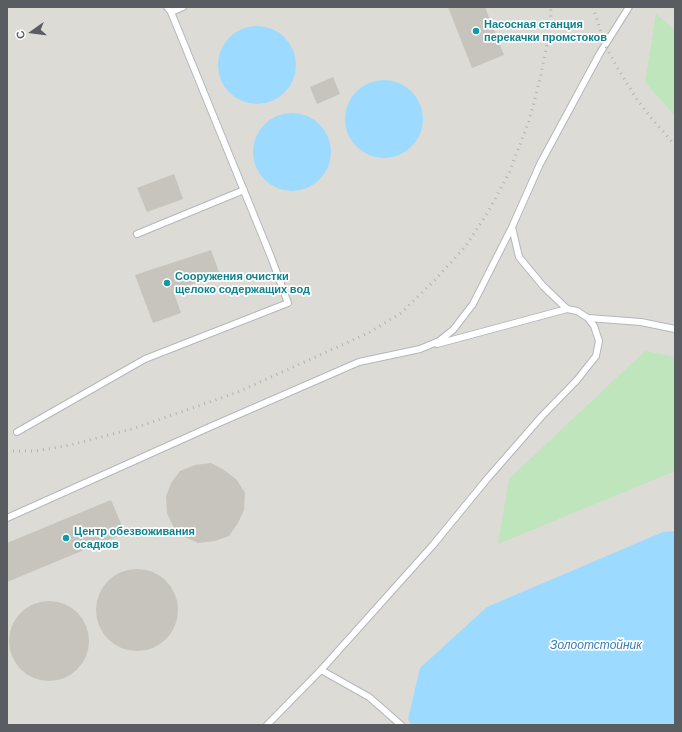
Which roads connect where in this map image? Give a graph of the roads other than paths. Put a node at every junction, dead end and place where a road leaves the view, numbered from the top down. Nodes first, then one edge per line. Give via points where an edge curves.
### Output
1 (183, 7) edge
2 (629, 7) edge
3 (169, 9) edge
4 (244, 190) junction
5 (512, 227) junction
6 (137, 234) dead end
7 (567, 309) junction
8 (588, 318) junction
9 (675, 329) edge
10 (420, 349) junction
11 (17, 432) dead end
12 (7, 518) edge
13 (321, 670) junction
14 (267, 725) edge
15 (401, 725) edge

1 - 3 lane
2 - 5 lane via 540,164
3 - 4 lane
4 - 6 lane
4 - 11 lane via 288,303 145,359
5 - 7 lane via 519,257 543,286
5 - 10 lane via 473,304 453,330 440,341
7 - 8 lane via 577,311
7 - 10 lane
8 - 9 lane via 641,322
8 - 13 lane via 599,341 596,356 586,370 487,479 433,545
10 - 12 lane via 359,362
13 - 14 lane
13 - 15 lane via 369,697

